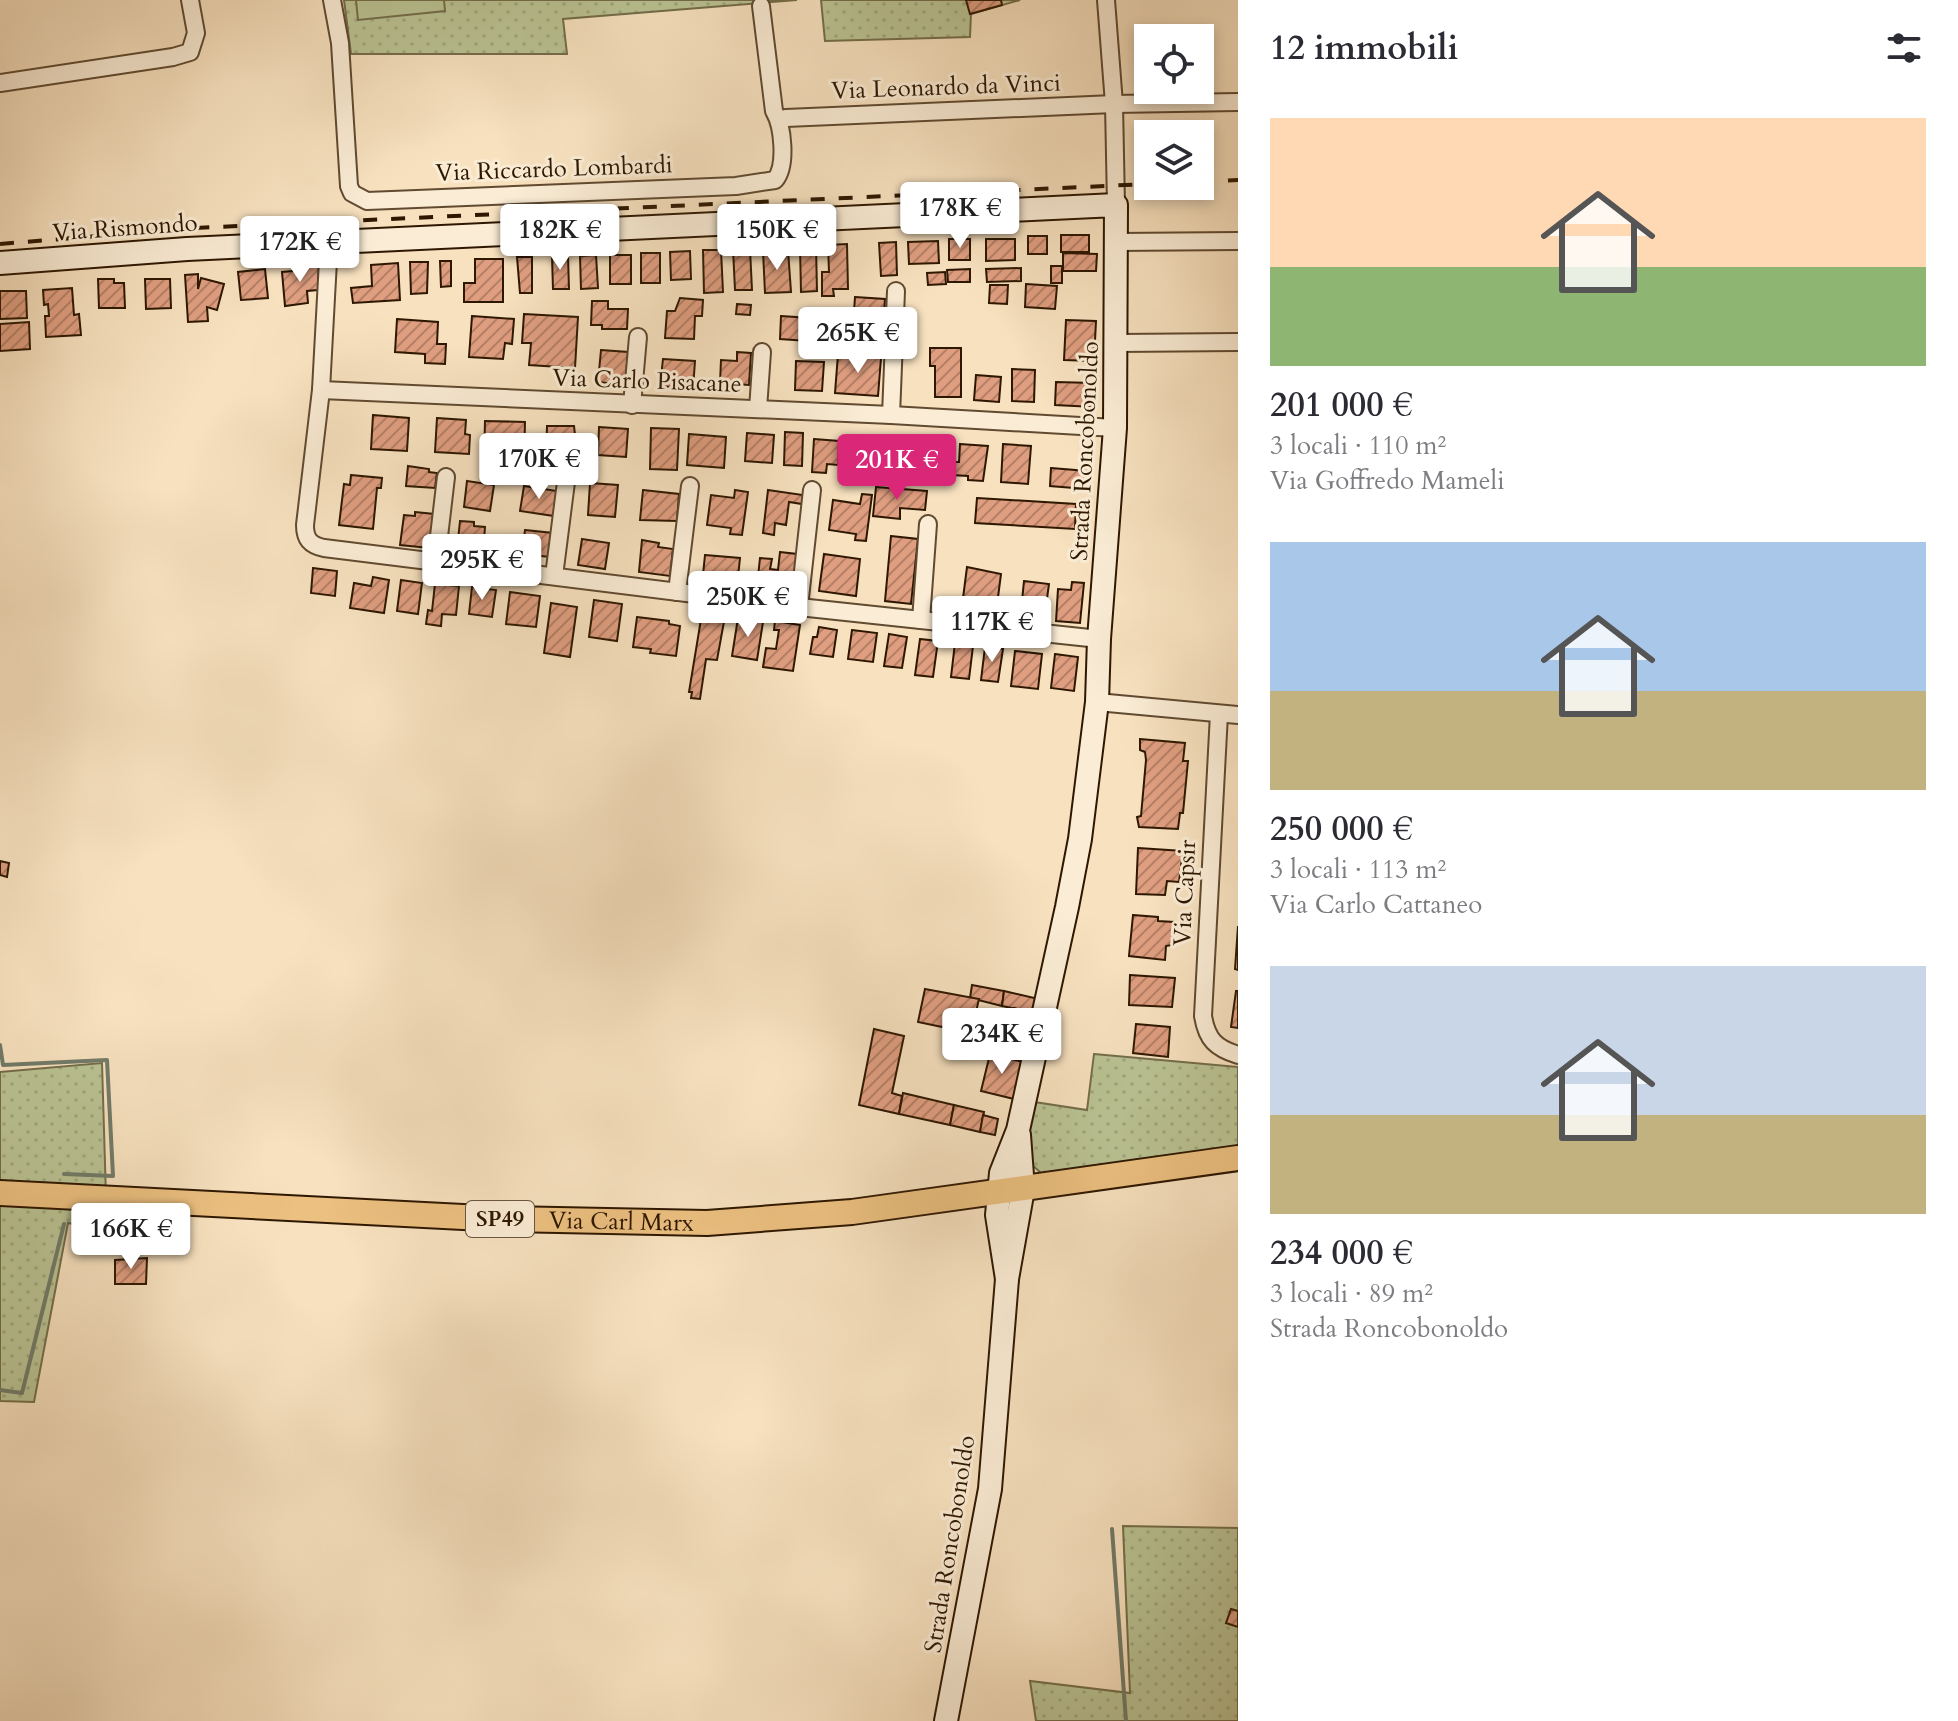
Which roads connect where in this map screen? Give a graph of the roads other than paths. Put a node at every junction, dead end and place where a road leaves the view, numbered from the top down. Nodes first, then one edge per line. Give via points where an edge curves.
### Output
1 (190, 0) edge
2 (332, 0) edge
3 (1106, 0) edge
4 (761, 6) dead end
5 (0, 83) edge
6 (1238, 102) edge
7 (1114, 104) junction
8 (780, 121) junction
9 (1116, 205) junction
10 (1238, 241) edge
11 (329, 242) junction
12 (1116, 242) junction
13 (0, 263) edge
14 (896, 291) dead end
15 (638, 337) dead end
16 (1238, 342) edge
17 (1117, 343) junction
18 (762, 352) dead end
19 (321, 390) junction
20 (632, 405) junction
21 (758, 409) junction
22 (891, 415) junction
23 (1115, 428) junction
24 (446, 477) dead end
25 (566, 482) dead end
26 (690, 486) dead end
27 (812, 490) dead end
28 (928, 524) dead end
29 (436, 562) junction
30 (554, 576) junction
31 (677, 592) junction
32 (799, 607) junction
33 (921, 620) junction
34 (1099, 639) junction
35 (1097, 702) junction
36 (1219, 714) junction
37 (1238, 715) edge
38 (1238, 1055) edge
39 (1238, 1158) edge
40 (1011, 1191) junction
41 (0, 1193) edge
42 (946, 1721) edge

1 - 5 street via 196,33 190,52
2 - 8 street, Via Riccardo Lombardi via 340,43 349,186 359,199 763,183 775,180 783,166
3 - 7 street, Strada Roncobonoldo
4 - 8 street, Via Riccardo Lombardi via 774,111
6 - 7 street, Via Leonardo da Vinci
7 - 8 street, Via Leonardo da Vinci
7 - 9 street, Strada Roncobonoldo
9 - 11 street, Via Rismondo
9 - 12 street, Strada Roncobonoldo
10 - 12 street
11 - 13 street, Via Rismondo
11 - 19 street
12 - 17 street, Strada Roncobonoldo
14 - 22 street
15 - 20 street
16 - 17 street
17 - 23 street, Strada Roncobonoldo
18 - 21 street
19 - 20 street, Via Carlo Pisacane
19 - 29 street via 305,525 309,541 324,548
20 - 21 street, Via Carlo Pisacane
21 - 22 street, Via Carlo Pisacane
22 - 23 street, Via Carlo Pisacane
23 - 34 street, Strada Roncobonoldo
24 - 29 street
25 - 30 street
26 - 31 street
27 - 32 street
28 - 33 street
29 - 30 street
30 - 31 street
31 - 32 street
32 - 33 street
33 - 34 street
34 - 35 street, Strada Roncobonoldo
35 - 36 street
35 - 40 street, Strada Roncobonoldo via 1080,839 1018,1130 1001,1173
36 - 37 street
36 - 38 street, Via Capsir via 1203,1016 1209,1040
39 - 40 main road, Via Carl Marx / SP49
40 - 41 main road, Via Carl Marx / SP49 via 852,1212 707,1223 502,1219
40 - 42 street, Strada Roncobonoldo via 997,1215 1007,1279 990,1489

